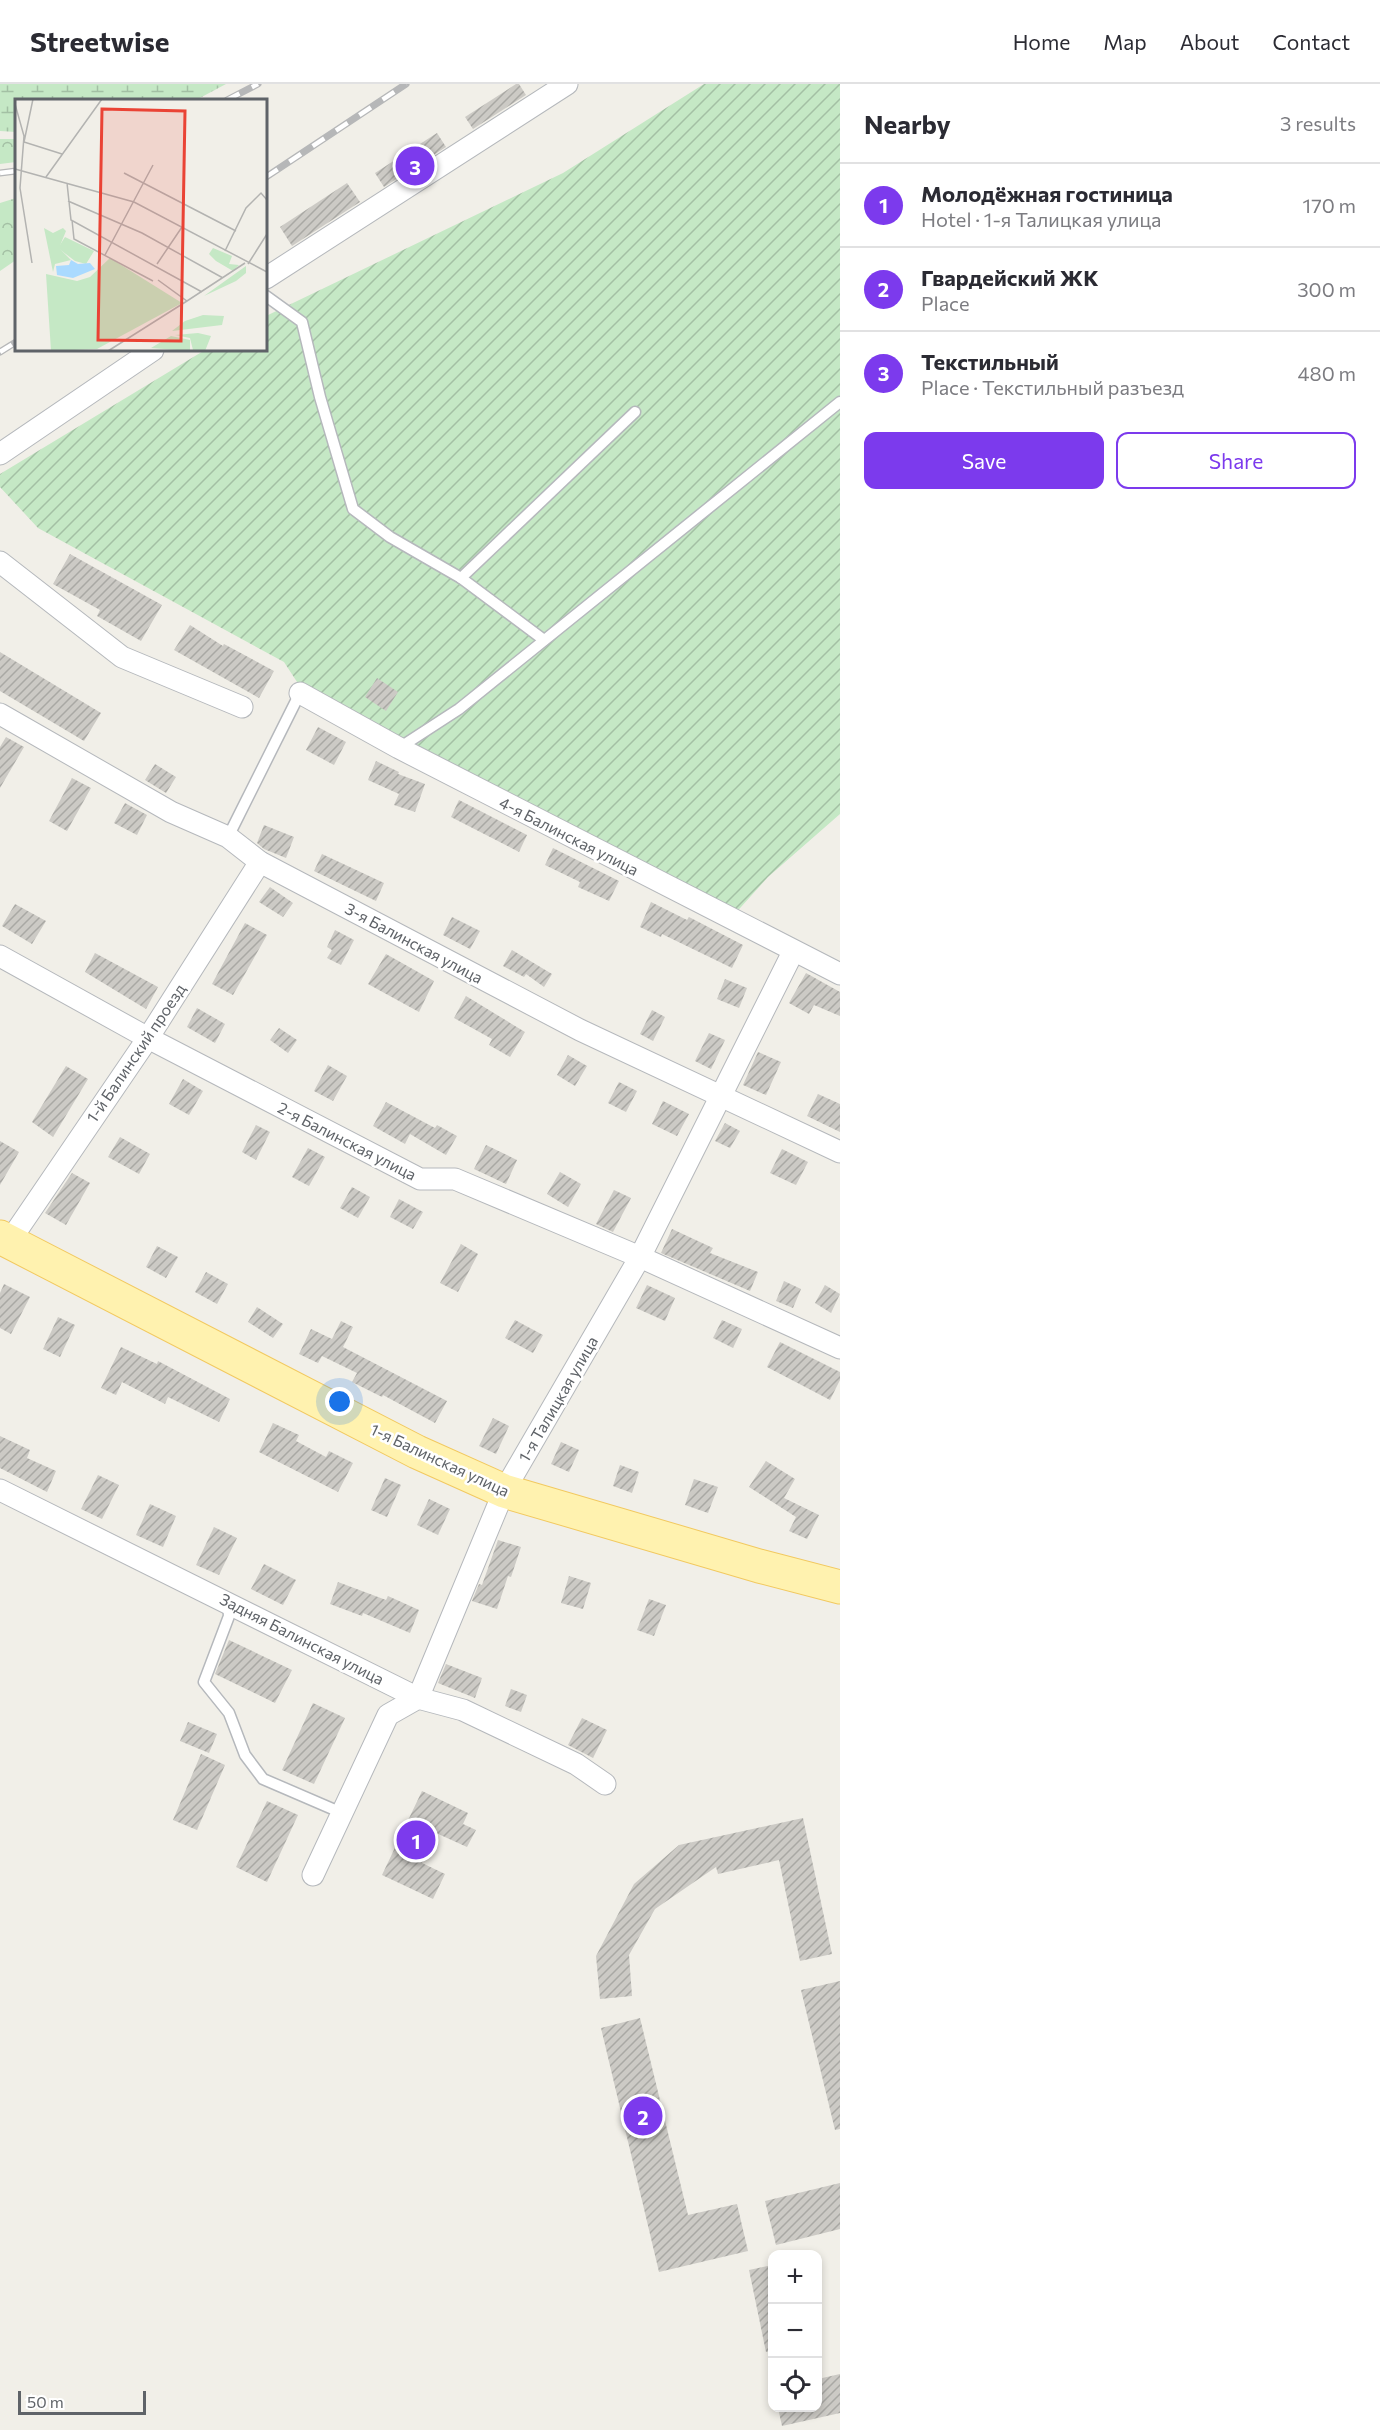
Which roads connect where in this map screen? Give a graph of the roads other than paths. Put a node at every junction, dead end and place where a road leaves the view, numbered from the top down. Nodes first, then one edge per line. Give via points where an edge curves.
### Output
1 (567, 84) edge
2 (267, 277) edge
3 (267, 297) edge
4 (152, 351) edge
5 (840, 402) edge
6 (635, 412) dead end
7 (0, 454) edge
8 (0, 562) edge
9 (461, 578) junction
10 (544, 640) junction
11 (300, 693) joint
12 (242, 707) dead end
13 (0, 714) edge
14 (399, 748) junction
15 (228, 837) junction
16 (260, 862) junction
17 (793, 952) junction
18 (0, 956) edge
19 (840, 974) edge
20 (148, 1038) junction
21 (720, 1096) junction
22 (840, 1152) edge
23 (4, 1240) edge
24 (640, 1257) junction
25 (840, 1348) edge
26 (0, 1490) edge
27 (504, 1491) junction
28 (840, 1587) edge
29 (228, 1602) junction
30 (418, 1698) junction
31 (605, 1784) dead end
32 (342, 1813) junction
33 (313, 1875) dead end

1 - 2 street
3 - 9 lane via 302,322 353,509 390,537
4 - 7 street
5 - 10 lane
6 - 9 lane
8 - 12 street via 122,657
9 - 10 lane
10 - 14 lane via 459,709
11 - 14 street, 4-я Балинская улица
11 - 15 lane
13 - 15 street, 3-я Балинская улица via 171,812
14 - 17 street, 4-я Балинская улица
15 - 16 street, 3-я Балинская улица
16 - 20 street, 1-й Балинский проезд
16 - 21 street, 3-я Балинская улица via 580,1030
17 - 19 street, 4-я Балинская улица
17 - 21 street, 1-я Талицкая улица
18 - 20 street, 2-я Балинская улица
20 - 23 street, 1-й Балинский проезд
20 - 24 street, 2-я Балинская улица via 420,1179 455,1179
21 - 22 street, 3-я Балинская улица
21 - 24 street, 1-я Талицкая улица
23 - 27 main road, 1-я Балинская улица via 417,1452
24 - 25 street, 2-я Балинская улица
24 - 27 street, 1-я Талицкая улица
26 - 29 street, Задняя Балинская улица
27 - 28 main road, 1-я Балинская улица
27 - 30 street, 1-я Талицкая улица
29 - 30 street, Задняя Балинская улица
29 - 32 lane via 229,1616 204,1682 229,1713 245,1755 263,1779
30 - 31 street, Задняя Балинская улица via 463,1710 576,1764
30 - 32 street via 388,1715
32 - 33 street

